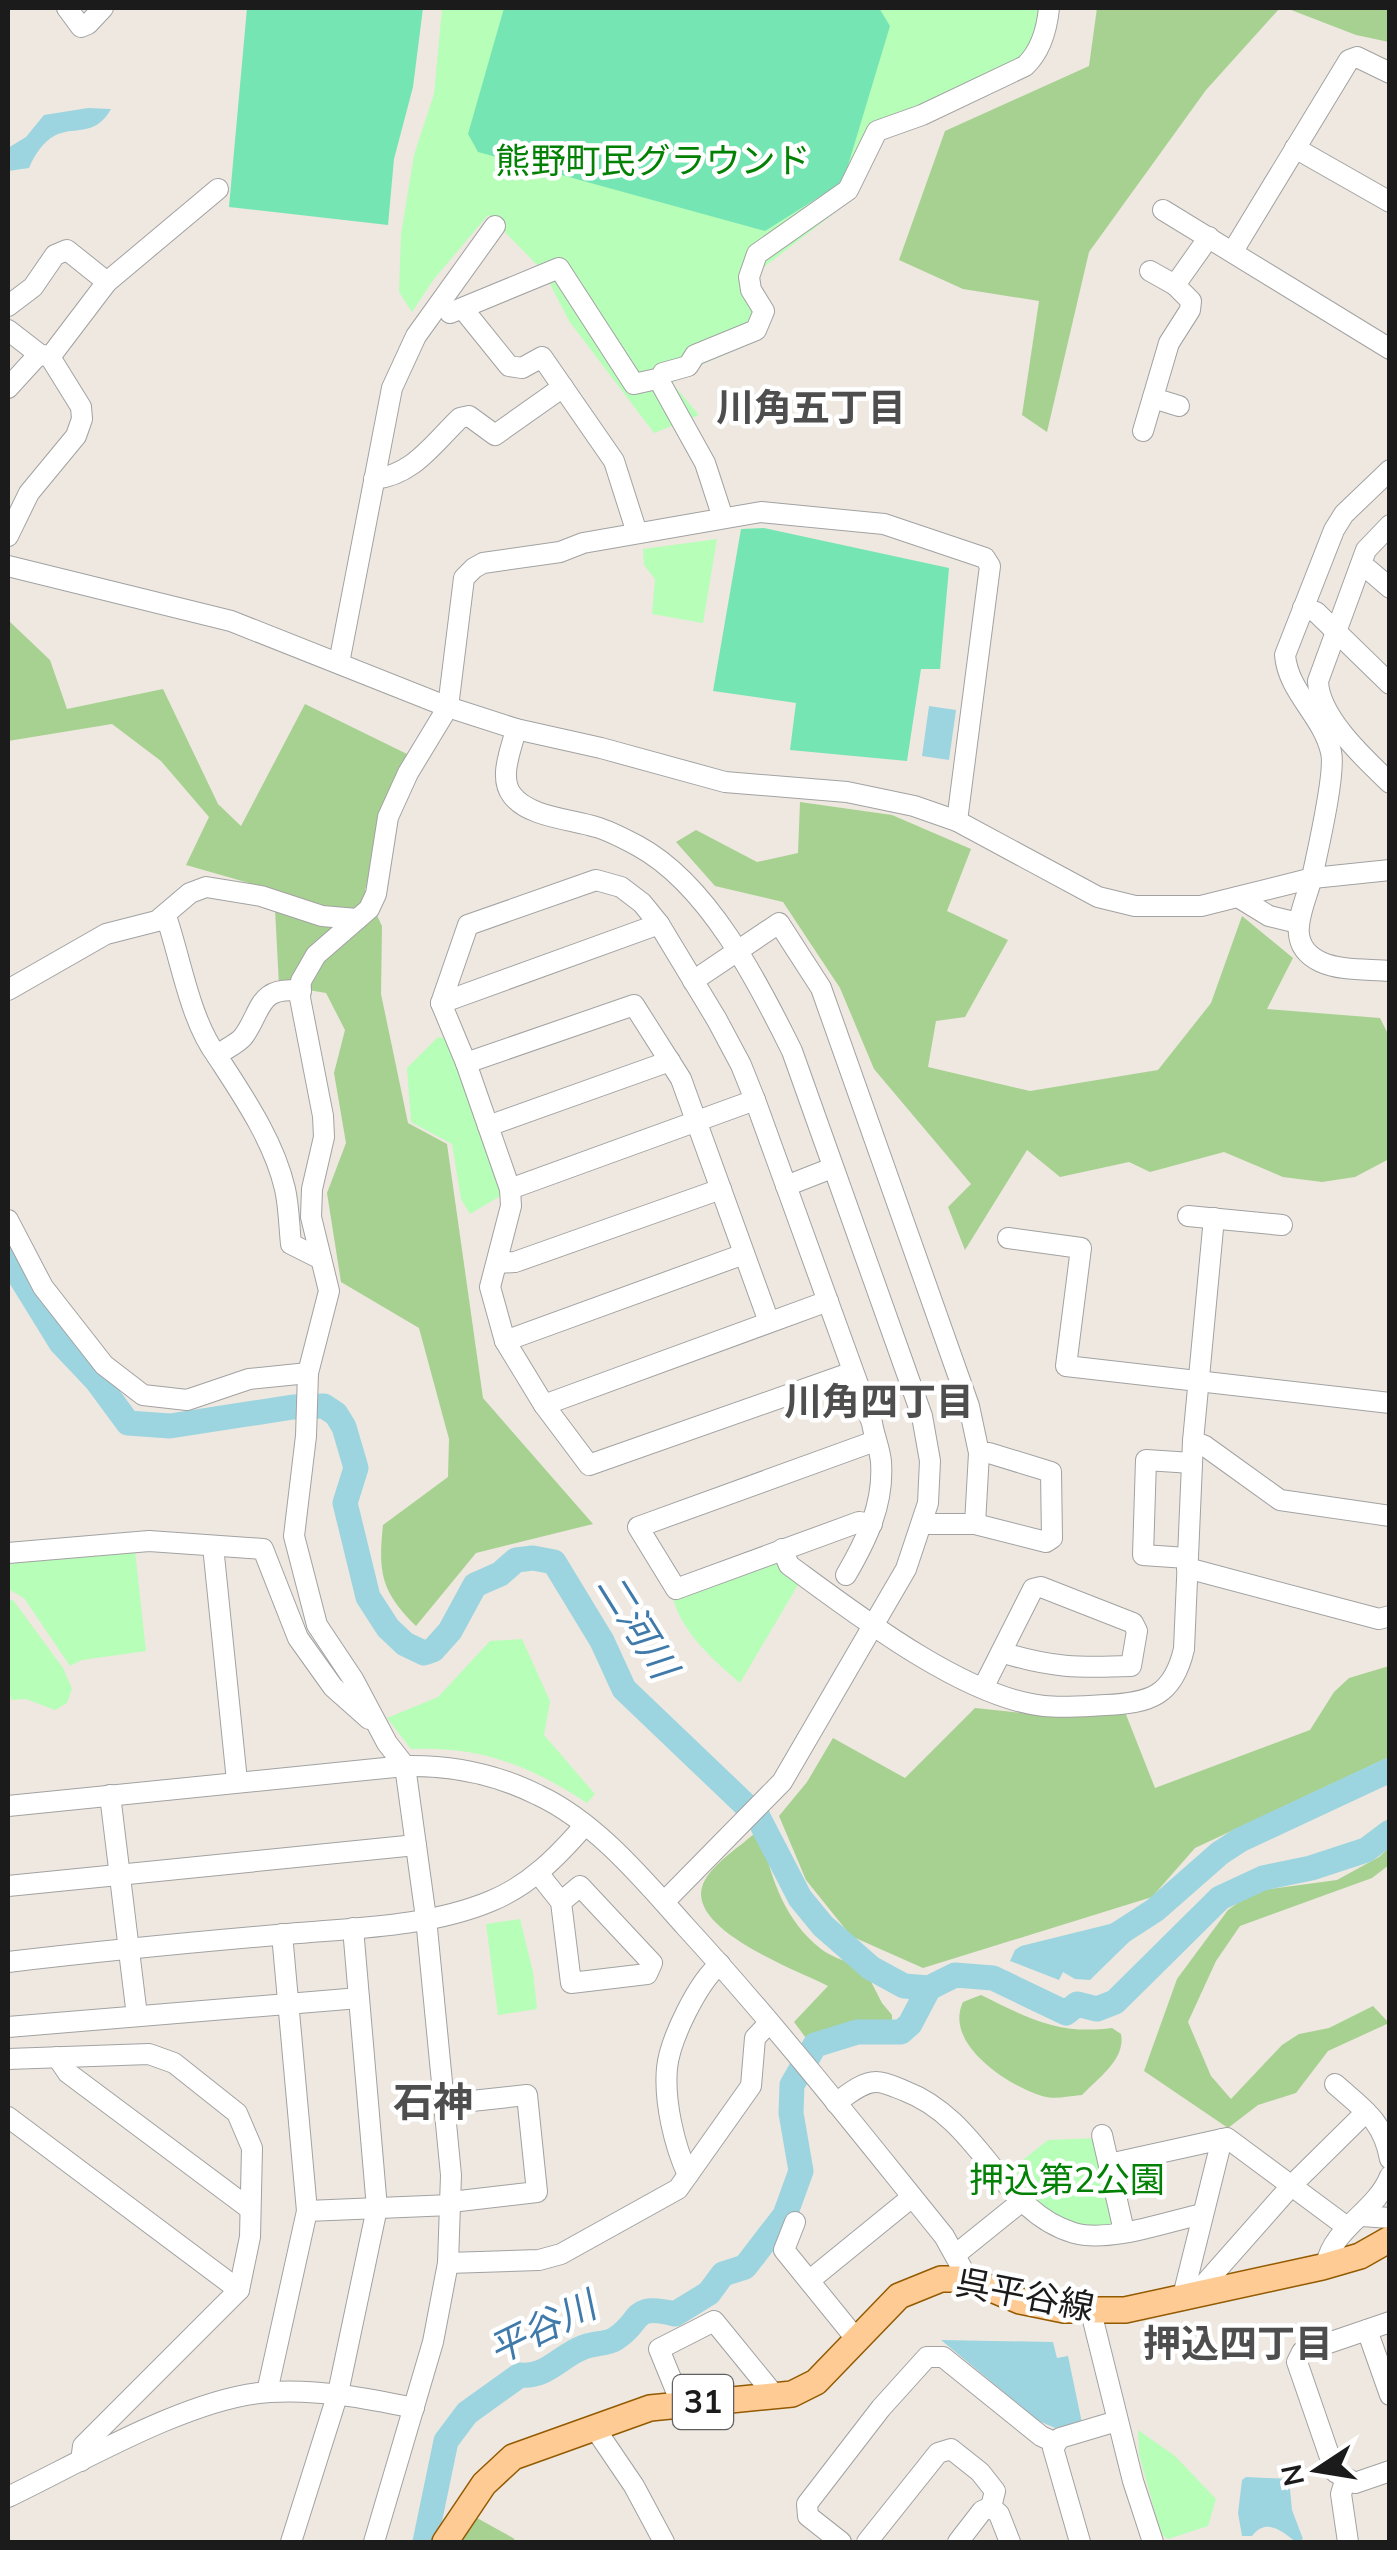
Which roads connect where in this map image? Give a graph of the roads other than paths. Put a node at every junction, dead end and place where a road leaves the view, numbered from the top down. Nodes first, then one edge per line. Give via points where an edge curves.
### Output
1 (67, 8) edge
2 (104, 8) edge
3 (1049, 8) edge
4 (1390, 73) edge
5 (1295, 148) junction
6 (218, 190) dead end
7 (1390, 202) edge
8 (1164, 210) dead end
9 (495, 226) dead end
10 (1209, 237) junction
11 (1233, 252) junction
12 (1150, 272) dead end
13 (107, 282) junction
14 (1175, 285) junction
15 (8, 306) edge
16 (436, 308) junction
17 (463, 309) junction
18 (8, 330) edge
19 (1390, 349) edge
20 (45, 356) junction
21 (661, 378) junction
22 (563, 387) junction
23 (8, 388) edge
24 (1153, 398) junction
25 (1179, 406) dead end
26 (1143, 432) dead end
27 (1390, 470) edge
28 (374, 479) junction
29 (723, 518) junction
30 (1390, 525) edge
31 (637, 533) junction
32 (8, 536) edge
33 (8, 566) edge
34 (1360, 568) junction
35 (1390, 588) edge
36 (1303, 608) junction
37 (1336, 632) junction
38 (339, 662) junction
39 (1390, 684) edge
40 (448, 708) junction
41 (516, 728) junction
42 (1390, 782) edge
43 (957, 821) junction
44 (1390, 870) edge
45 (1312, 878) junction
46 (1238, 898) junction
47 (166, 916) junction
48 (357, 919) junction
49 (1298, 923) junction
50 (659, 924) junction
51 (736, 952) junction
52 (1390, 970) edge
53 (693, 981) junction
54 (8, 990) edge
55 (301, 990) junction
56 (441, 1003) junction
57 (216, 1056) junction
58 (670, 1061) junction
59 (466, 1063) junction
60 (755, 1100) junction
61 (697, 1122) junction
62 (488, 1126) junction
63 (832, 1168) junction
64 (786, 1186) junction
65 (510, 1188) junction
66 (721, 1189) junction
67 (1188, 1216) dead end
68 (1214, 1218) junction
69 (8, 1220) edge
70 (1282, 1225) dead end
71 (1008, 1238) dead end
72 (744, 1254) junction
73 (321, 1259) junction
74 (497, 1263) junction
75 (828, 1300) junction
76 (768, 1322) junction
77 (505, 1341) junction
78 (853, 1372) junction
79 (1198, 1380) junction
80 (308, 1381) junction
81 (1390, 1404) edge
82 (544, 1405) junction
83 (875, 1441) junction
84 (1192, 1441) junction
85 (978, 1453) junction
86 (1192, 1463) junction
87 (1390, 1516) edge
88 (872, 1524) junction
89 (922, 1524) junction
90 (975, 1524) junction
91 (213, 1546) junction
92 (782, 1549) junction
93 (8, 1553) edge
94 (1187, 1563) junction
95 (846, 1575) dead end
96 (1390, 1616) edge
97 (872, 1627) junction
98 (1001, 1652) junction
99 (983, 1688) junction
100 (378, 1727) junction
101 (405, 1766) junction
102 (237, 1782) junction
103 (110, 1795) junction
104 (8, 1806) edge
105 (585, 1825) junction
106 (416, 1845) junction
107 (538, 1873) junction
108 (120, 1875) junction
109 (8, 1886) edge
110 (561, 1902) junction
111 (664, 1902) junction
112 (426, 1918) junction
113 (353, 1928) junction
114 (282, 1934) junction
115 (129, 1947) junction
116 (8, 1962) edge
117 (720, 1964) junction
118 (359, 1998) junction
119 (288, 2003) junction
120 (137, 2016) junction
121 (770, 2023) junction
122 (8, 2027) edge
123 (58, 2057) junction
124 (8, 2059) edge
125 (1335, 2084) dead end
126 (836, 2103) junction
127 (444, 2104) junction
128 (1366, 2112) junction
129 (8, 2117) edge
130 (1102, 2136) dead end
131 (1222, 2139) junction
132 (1390, 2159) edge
133 (1109, 2164) junction
134 (688, 2175) junction
135 (1390, 2176) edge
136 (1292, 2185) junction
137 (912, 2197) junction
138 (1022, 2201) junction
139 (451, 2204) junction
140 (377, 2208) junction
141 (250, 2209) junction
142 (307, 2211) junction
143 (1202, 2214) junction
144 (1390, 2218) edge
145 (1354, 2221) junction
146 (795, 2222) dead end
147 (1124, 2231) junction
148 (1390, 2239) edge
149 (955, 2256) junction
150 (448, 2264) junction
151 (1326, 2266) junction
152 (968, 2278) junction
153 (810, 2280) junction
154 (239, 2290) junction
155 (1187, 2298) junction
156 (1091, 2312) junction
157 (1390, 2322) edge
158 (1367, 2330) junction
159 (858, 2340) junction
160 (267, 2392) junction
161 (338, 2393) junction
162 (1390, 2396) edge
163 (776, 2397) junction
164 (681, 2403) junction
165 (414, 2408) junction
166 (1117, 2421) junction
167 (594, 2427) junction
168 (1056, 2442) junction
169 (81, 2462) junction
170 (1390, 2470) edge
171 (1345, 2481) junction
172 (9, 2492) edge
173 (991, 2508) junction
174 (292, 2542) edge
175 (374, 2542) edge
176 (445, 2542) edge
177 (664, 2542) edge
178 (841, 2542) edge
179 (867, 2542) edge
180 (958, 2542) edge
181 (1010, 2542) edge
182 (1080, 2542) edge
183 (1153, 2542) edge
184 (1348, 2542) edge

1 - 2 street via 80,27
3 - 21 street via 1047,27 1025,66 877,131 848,190 757,254 749,277 764,312 756,330 695,355 688,366
4 - 5 street via 1357,57 1348,60
5 - 7 street
5 - 11 street
6 - 13 street
8 - 10 street
9 - 16 street
10 - 11 street
10 - 14 street
11 - 19 street
12 - 14 street
13 - 15 street via 67,250
13 - 20 street
14 - 24 street via 1191,301 1190,310 1169,343
16 - 17 street via 446,315
16 - 28 street via 392,388
17 - 21 street via 559,268 634,384
17 - 22 street via 509,366 522,368 542,357
18 - 20 street
20 - 23 street
20 - 32 street via 81,407 82,419
21 - 29 street
22 - 28 street via 496,435 469,416 460,418 407,470
22 - 31 street via 614,461
24 - 25 street
24 - 26 street
27 - 36 street via 1344,514
28 - 38 street
29 - 31 street
29 - 43 street via 760,512 884,524 985,558 990,566
30 - 34 street via 1366,550
31 - 40 street via 474,568 464,578
33 - 38 street via 231,621
34 - 35 street
34 - 37 street
36 - 37 street
36 - 45 street via 1285,656 1286,672 1332,753
37 - 39 street
37 - 42 street via 1318,696 1354,748
38 - 40 street
40 - 41 street
40 - 48 street via 388,817 376,894
41 - 43 street via 725,782 847,792
41 - 51 street via 506,782 511,794 525,807 600,828 657,857 701,900
43 - 46 street via 1098,897 1163,908
44 - 45 street
45 - 46 street
45 - 49 street
46 - 49 street
47 - 48 street via 206,887
47 - 54 street via 106,934
47 - 57 street via 199,1030
48 - 55 street via 316,954
49 - 52 street via 1298,938 1320,962
50 - 53 street
50 - 56 street
50 - 56 street via 621,887 596,880 468,925
51 - 53 street
51 - 63 street via 792,1052
51 - 85 street via 779,923 821,988 968,1406
53 - 60 street
55 - 57 street via 283,988 266,999 243,1036
55 - 73 street via 323,1116 310,1217
56 - 59 street
57 - 73 street via 248,1100 278,1166 292,1244
58 - 59 street via 634,1004
58 - 61 street
58 - 62 street
59 - 62 street
60 - 61 street
60 - 64 street
61 - 65 street
61 - 66 street
62 - 65 street
63 - 64 street
63 - 89 street via 922,1416 930,1461
64 - 75 street
65 - 74 street
66 - 72 street
66 - 74 street
67 - 68 street
68 - 70 street
68 - 79 street
69 - 80 street via 43,1286 104,1365 143,1396 187,1400 248,1379
71 - 79 street via 1081,1248 1066,1366
72 - 76 street
72 - 77 street
73 - 80 street via 329,1291
74 - 77 street via 490,1287
75 - 76 street
75 - 78 street
76 - 82 street
77 - 82 street
78 - 82 street via 589,1465
78 - 83 street
79 - 81 street
79 - 84 street
80 - 100 street via 294,1536 318,1625
83 - 88 street via 880,1494
83 - 92 street via 638,1527 676,1589
84 - 86 street
84 - 87 street via 1280,1500
85 - 90 street
85 - 90 street via 1050,1472 1052,1538 1046,1542
86 - 94 street
86 - 94 street via 1146,1460 1144,1554
88 - 92 street via 859,1522
88 - 95 street
89 - 90 street
89 - 97 street via 906,1569
91 - 93 street via 149,1540
91 - 100 street via 263,1549 298,1638 332,1687
91 - 102 street
92 - 97 street via 789,1565
94 - 96 street via 1379,1619
94 - 99 street via 1179,1669 1151,1699 1043,1706
97 - 99 street
97 - 111 street via 769,1797
98 - 98 street via 1041,1587 1138,1631 1131,1666 1070,1669
98 - 99 street
100 - 101 street
101 - 102 street
101 - 105 street via 484,1774 540,1795
101 - 106 street
102 - 103 street
103 - 104 street
103 - 108 street
105 - 107 street
105 - 111 street
106 - 108 street
106 - 112 street
107 - 110 street
107 - 112 street via 494,1900
108 - 109 street
108 - 115 street
110 - 110 street via 580,1886 652,1963 647,1974 571,1983
111 - 117 street
112 - 113 street
112 - 127 street
113 - 114 street
113 - 118 street
114 - 115 street
114 - 119 street
115 - 116 street
115 - 120 street
117 - 121 street
117 - 134 street via 706,1976 667,2068 670,2110
118 - 119 street
118 - 140 street
119 - 120 street
119 - 142 street
120 - 122 street
121 - 126 street
121 - 134 street via 755,2038 751,2086
123 - 124 street
123 - 141 street via 68,2073
123 - 141 street via 149,2054 174,2064 237,2113 252,2148
125 - 128 street
126 - 137 street
126 - 138 street via 879,2082 922,2098 966,2132
127 - 139 street
127 - 139 street via 527,2095 536,2192
128 - 132 street via 1382,2129
128 - 136 street
129 - 154 street
130 - 133 street
131 - 133 street
131 - 136 street
131 - 143 street
133 - 147 street
134 - 150 street via 658,2202 561,2254
135 - 145 street
136 - 145 street
136 - 155 street
137 - 149 street
137 - 153 street
138 - 147 street via 1074,2233
138 - 149 street
139 - 140 street
139 - 150 street
140 - 142 street
140 - 161 street
141 - 154 street
142 - 160 street
143 - 147 street
143 - 155 street
144 - 145 street
145 - 151 street
146 - 153 street via 784,2250
148 - 151 main road, 呉平谷線
149 - 152 street
150 - 165 street
151 - 155 main road, 呉平谷線
152 - 156 main road, 呉平谷線 via 1020,2302
152 - 159 main road, 呉平谷線 / 31 via 941,2279 899,2296
153 - 159 street
154 - 169 street via 83,2446
155 - 156 main road, 呉平谷線
156 - 166 street
157 - 158 street
158 - 162 street
158 - 171 street via 1302,2352 1297,2362 1335,2472
159 - 163 main road, 呉平谷線 / 31 via 816,2382
160 - 161 street
160 - 169 street via 176,2417
161 - 165 street
161 - 174 street
163 - 164 main road, 呉平谷線 / 31
163 - 164 street via 714,2321 660,2349
164 - 167 main road, 呉平谷線 / 31
165 - 175 street
166 - 168 street
166 - 183 street
167 - 176 main road, 呉平谷線 / 31 via 513,2457 484,2484
167 - 177 street
168 - 178 street via 942,2357 927,2358 807,2504 808,2516
168 - 182 street
169 - 172 street
170 - 171 street
171 - 184 street
173 - 179 street via 995,2492 980,2472 951,2449 938,2452
173 - 180 street
173 - 181 street

